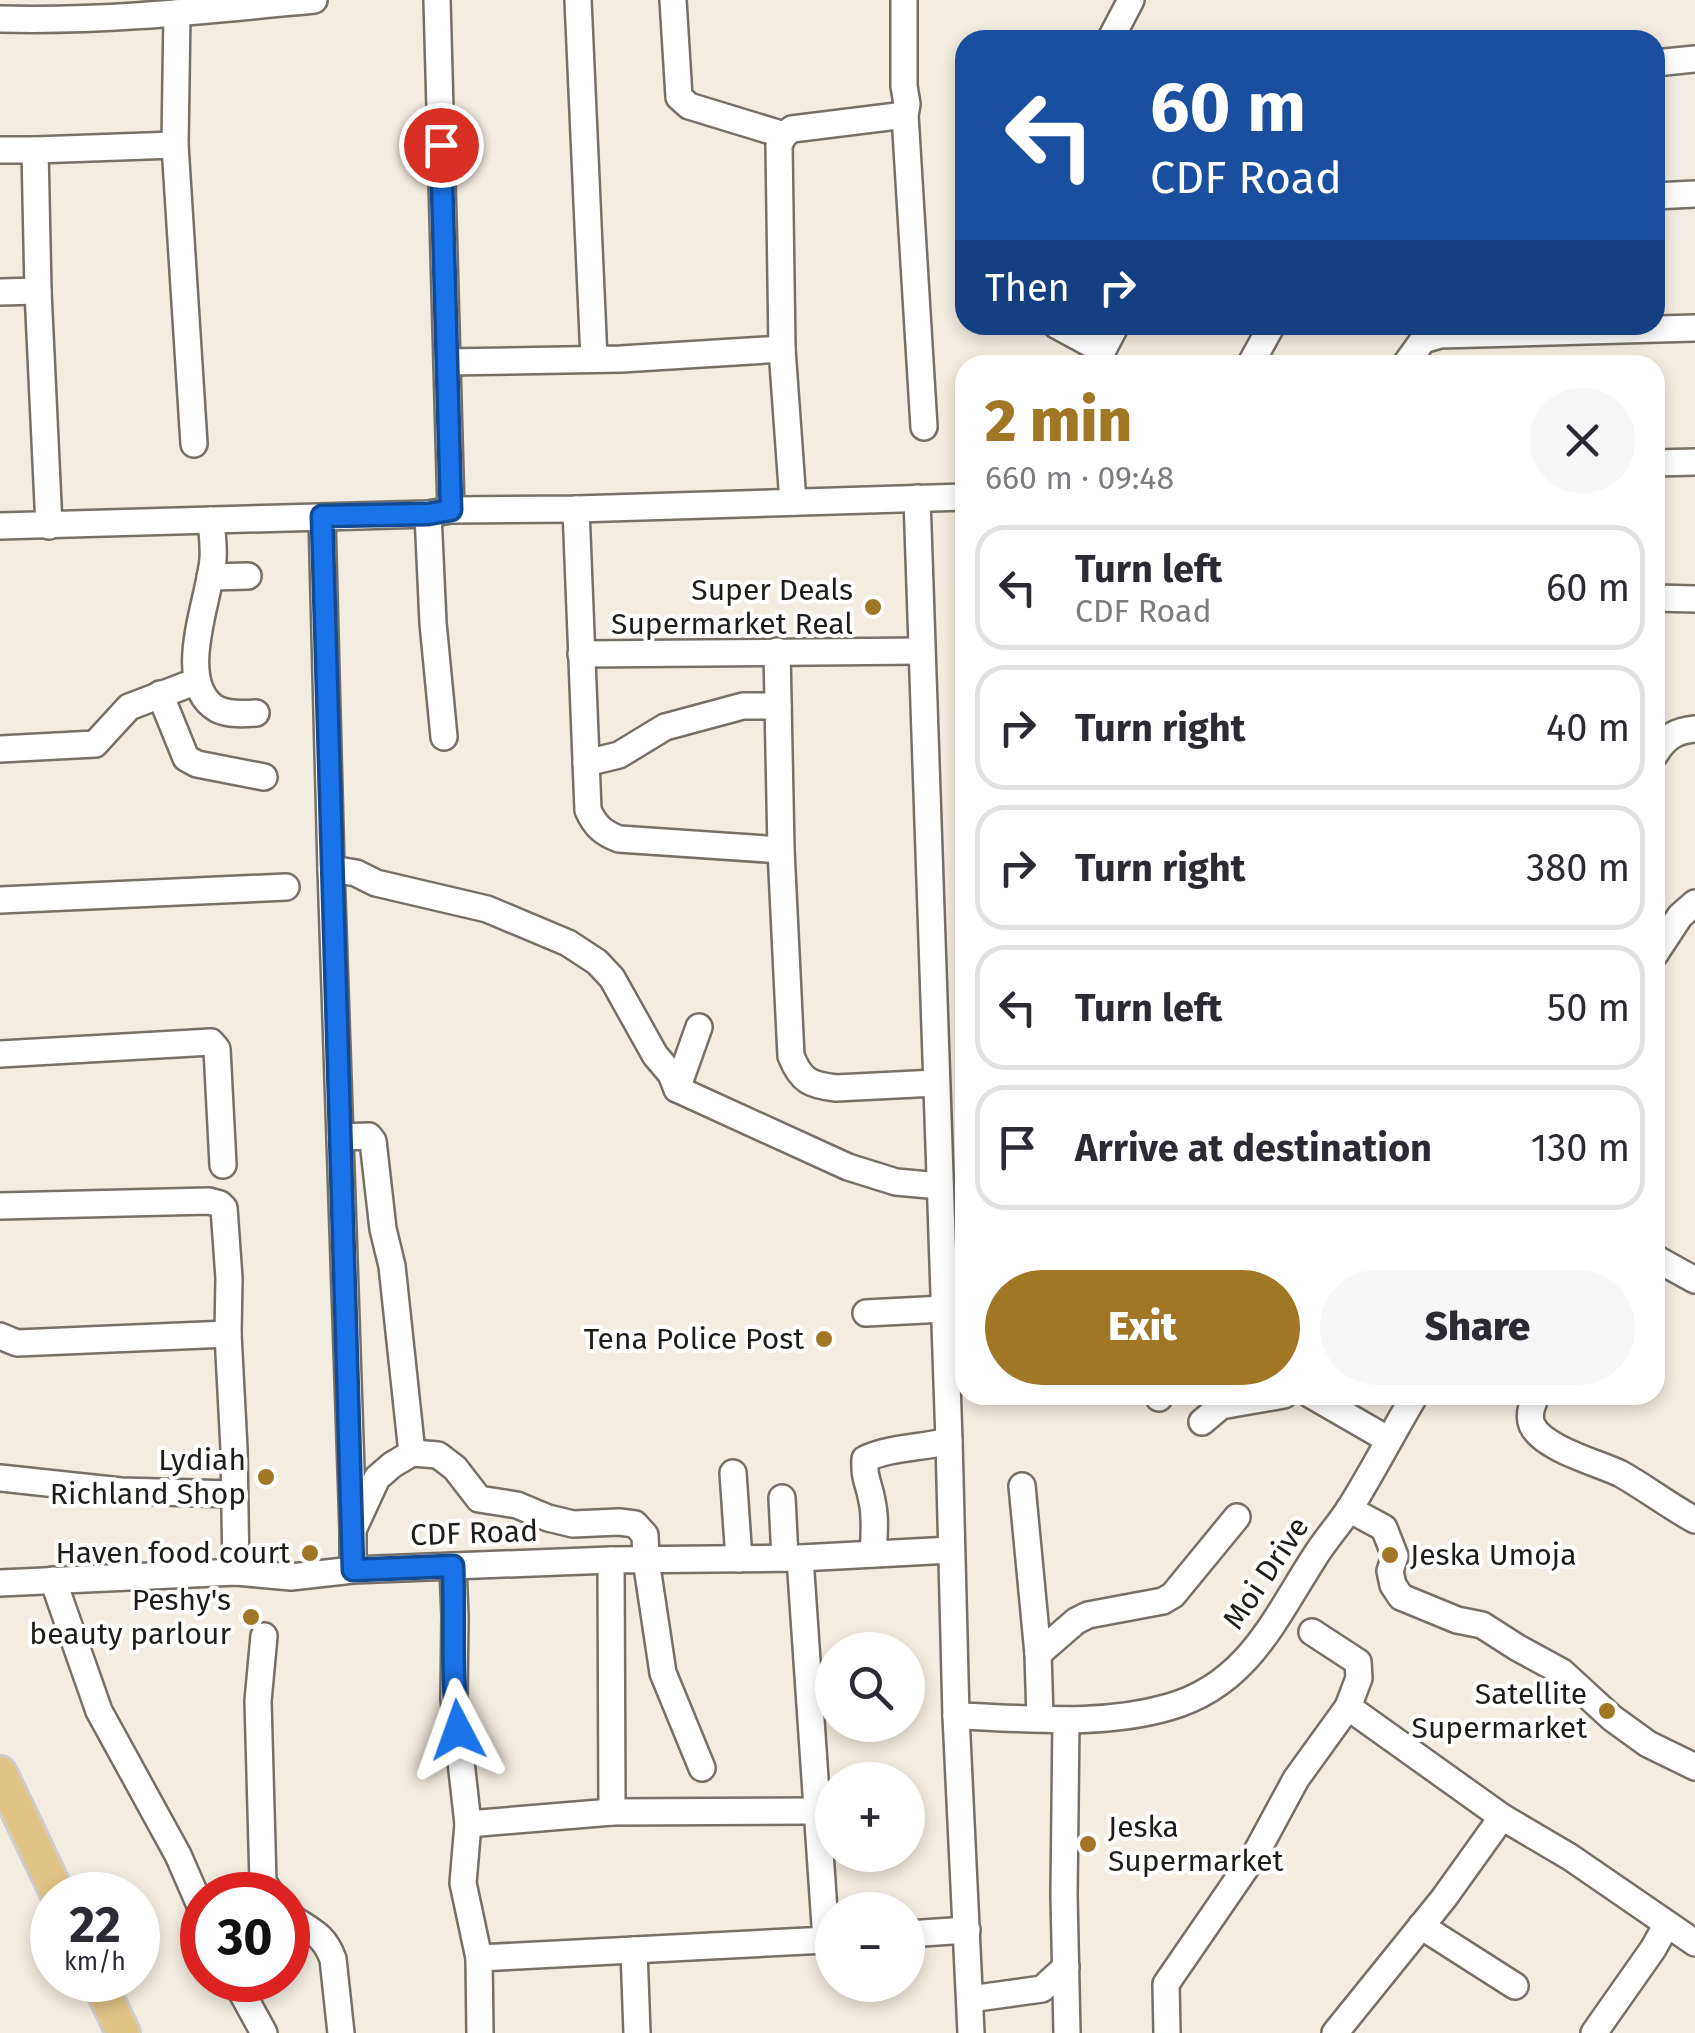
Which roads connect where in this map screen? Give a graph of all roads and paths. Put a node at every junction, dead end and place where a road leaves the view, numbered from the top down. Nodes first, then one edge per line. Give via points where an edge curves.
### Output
1 (314, 0) edge
2 (437, 0) edge
3 (578, 0) edge
4 (673, 0) edge
5 (904, 0) edge
6 (1131, 0) edge
7 (43, 10) edge
8 (177, 13) junction
9 (0, 19) edge
10 (1115, 30) edge
11 (1695, 59) edge
12 (1665, 62) edge
13 (905, 114) junction
14 (784, 135) junction
15 (175, 146) junction
16 (0, 150) edge
17 (35, 150) junction
18 (1695, 194) edge
19 (1665, 196) edge
20 (0, 292) edge
21 (38, 292) junction
22 (1695, 328) edge
23 (1665, 329) edge
24 (1069, 335) edge
25 (1440, 335) edge
26 (782, 348) junction
27 (1095, 355) edge
28 (1413, 355) edge
29 (594, 359) junction
30 (447, 362) junction
31 (924, 427) dead end
32 (194, 444) dead end
33 (1695, 462) edge
34 (1665, 463) edge
35 (955, 497) edge
36 (917, 498) junction
37 (793, 502) junction
38 (576, 509) junction
39 (440, 512) junction
40 (322, 516) junction
41 (211, 520) junction
42 (0, 526) edge
43 (49, 526) junction
44 (248, 576) dead end
45 (210, 577) junction
46 (1665, 598) edge
47 (1695, 598) edge
48 (777, 651) junction
49 (921, 651) junction
50 (581, 654) junction
51 (197, 681) junction
52 (160, 694) junction
53 (778, 706) junction
54 (256, 713) dead end
55 (1695, 729) edge
56 (444, 737) dead end
57 (1665, 740) edge
58 (0, 749) edge
59 (586, 763) junction
60 (264, 777) dead end
61 (782, 850) junction
62 (331, 870) junction
63 (286, 887) dead end
64 (0, 900) edge
65 (1695, 902) edge
66 (1665, 939) edge
67 (698, 1027) dead end
68 (0, 1054) edge
69 (936, 1083) junction
70 (676, 1090) junction
71 (340, 1138) junction
72 (223, 1165) dead end
73 (940, 1186) junction
74 (0, 1206) edge
75 (1665, 1264) edge
76 (954, 1277) edge
77 (1695, 1280) edge
78 (944, 1309) junction
79 (866, 1313) dead end
80 (228, 1334) junction
81 (0, 1336) edge
82 (1228, 1405) edge
83 (1328, 1405) edge
84 (1409, 1405) edge
85 (1527, 1405) edge
86 (1202, 1422) dead end
87 (1389, 1440) junction
88 (949, 1442) junction
89 (412, 1453) junction
90 (733, 1473) dead end
91 (0, 1478) edge
92 (1022, 1486) dead end
93 (234, 1494) junction
94 (782, 1498) dead end
95 (1349, 1509) junction
96 (1237, 1518) dead end
97 (1695, 1520) edge
98 (353, 1530) junction
99 (951, 1550) junction
100 (874, 1554) junction
101 (792, 1558) junction
102 (739, 1559) junction
103 (611, 1560) junction
104 (646, 1560) junction
105 (453, 1566) junction
106 (353, 1570) junction
107 (236, 1572) junction
108 (53, 1580) junction
109 (0, 1582) edge
110 (1312, 1632) dead end
111 (264, 1636) dead end
112 (1038, 1654) junction
113 (1348, 1707) junction
114 (956, 1716) junction
115 (1040, 1718) junction
116 (1066, 1720) junction
117 (1695, 1767) edge
118 (702, 1768) dead end
119 (0, 1773) edge
120 (815, 1782) edge
121 (815, 1811) edge
122 (612, 1812) junction
123 (1502, 1817) junction
124 (468, 1824) junction
125 (47, 1872) edge
126 (185, 1872) edge
127 (262, 1872) edge
128 (1667, 1924) junction
129 (1421, 1926) junction
130 (310, 1929) edge
131 (967, 1930) junction
132 (925, 1933) edge
133 (815, 1941) edge
134 (1695, 1943) edge
135 (634, 1950) junction
136 (479, 1958) junction
137 (1066, 1967) junction
138 (1515, 1986) dead end
139 (970, 1998) junction
140 (109, 2002) edge
141 (247, 2002) edge
142 (124, 2033) edge
143 (264, 2033) edge
144 (342, 2033) edge
145 (480, 2033) edge
146 (636, 2033) edge
147 (971, 2033) edge
148 (1067, 2033) edge
149 (1167, 2033) edge
150 (1335, 2033) edge
151 (1594, 2033) edge

1 - 8 street
2 - 30 street
3 - 29 street
4 - 14 street via 679,97 689,106
5 - 13 street
6 - 10 street
7 - 8 street
7 - 9 street
8 - 15 street
11 - 12 street
13 - 14 street
13 - 31 street
14 - 26 street
15 - 17 street
15 - 32 street
16 - 17 street
17 - 21 street
18 - 19 street
20 - 21 street
21 - 43 street
22 - 23 street
24 - 27 street
25 - 28 street via 1424,340
26 - 29 street
26 - 37 street
29 - 30 street
30 - 39 street
33 - 34 street
35 - 36 street
36 - 37 street
36 - 49 street
37 - 38 street
38 - 39 street
38 - 50 street
39 - 40 street
39 - 56 street via 433,623
40 - 41 street
40 - 62 street
41 - 43 street
41 - 45 street
42 - 43 street
44 - 45 street
45 - 51 street
46 - 47 street
48 - 49 street
48 - 50 street
48 - 53 street
49 - 69 street
50 - 59 street
51 - 52 street
51 - 54 street via 216,708
52 - 58 street via 130,707 95,744
52 - 60 street via 186,758
53 - 59 street via 743,706 665,727 619,755
53 - 61 street
55 - 57 street
59 - 61 street via 588,810 604,833 619,840
61 - 69 street via 791,1056 798,1072 836,1088
62 - 70 street via 487,908 568,942 612,978
62 - 71 street
63 - 64 street
65 - 66 street
67 - 70 street
68 - 72 street via 211,1042 217,1049
69 - 73 street
70 - 73 street via 848,1167
71 - 89 street via 373,1141
71 - 98 street
73 - 76 street
74 - 80 street via 220,1204
75 - 77 street
76 - 78 street
78 - 79 street
78 - 88 street
80 - 81 street via 17,1344
80 - 93 street
82 - 86 street
83 - 87 street
84 - 87 street, Moi Drive
85 - 97 street via 1543,1438
87 - 95 street, Moi Drive
88 - 99 street
88 - 100 street via 865,1459
89 - 98 street via 377,1478
89 - 104 street via 438,1455 479,1498 574,1524 635,1524 644,1535
90 - 102 street
91 - 93 street
92 - 112 street
93 - 107 street
94 - 101 street
95 - 116 street, Moi Drive via 1234,1674 1167,1708
95 - 117 street via 1384,1528 1395,1556 1392,1585 1402,1597 1482,1626 1562,1672 1648,1744
96 - 112 street via 1173,1595 1088,1615
98 - 106 street
99 - 100 street, CDF Road
99 - 114 street
100 - 101 street, CDF Road
101 - 102 street, CDF Road
101 - 120 street
102 - 104 street, CDF Road
103 - 104 street, CDF Road
103 - 105 street, CDF Road
103 - 122 street
104 - 118 street via 664,1673
105 - 106 street, CDF Road
105 - 124 street via 454,1699
106 - 107 street, CDF Road via 291,1578
107 - 108 street, CDF Road
108 - 109 street, CDF Road
108 - 126 street via 99,1711
110 - 113 street via 1358,1662
111 - 127 street via 258,1701
112 - 115 street
113 - 123 street
113 - 149 street via 1166,1984
114 - 115 street, Moi Drive
114 - 131 street
115 - 116 street, Moi Drive
116 - 137 street
119 - 125 main road
121 - 122 street
122 - 124 street
123 - 128 street
123 - 129 street
124 - 136 street via 463,1883
128 - 134 street
128 - 151 street
129 - 138 street
129 - 150 street
130 - 144 street via 333,1958
131 - 132 street
131 - 139 street
133 - 135 street
135 - 136 street
135 - 146 street
136 - 145 street
137 - 139 street via 1042,1989
137 - 148 street
139 - 147 street
140 - 142 main road
141 - 143 street

